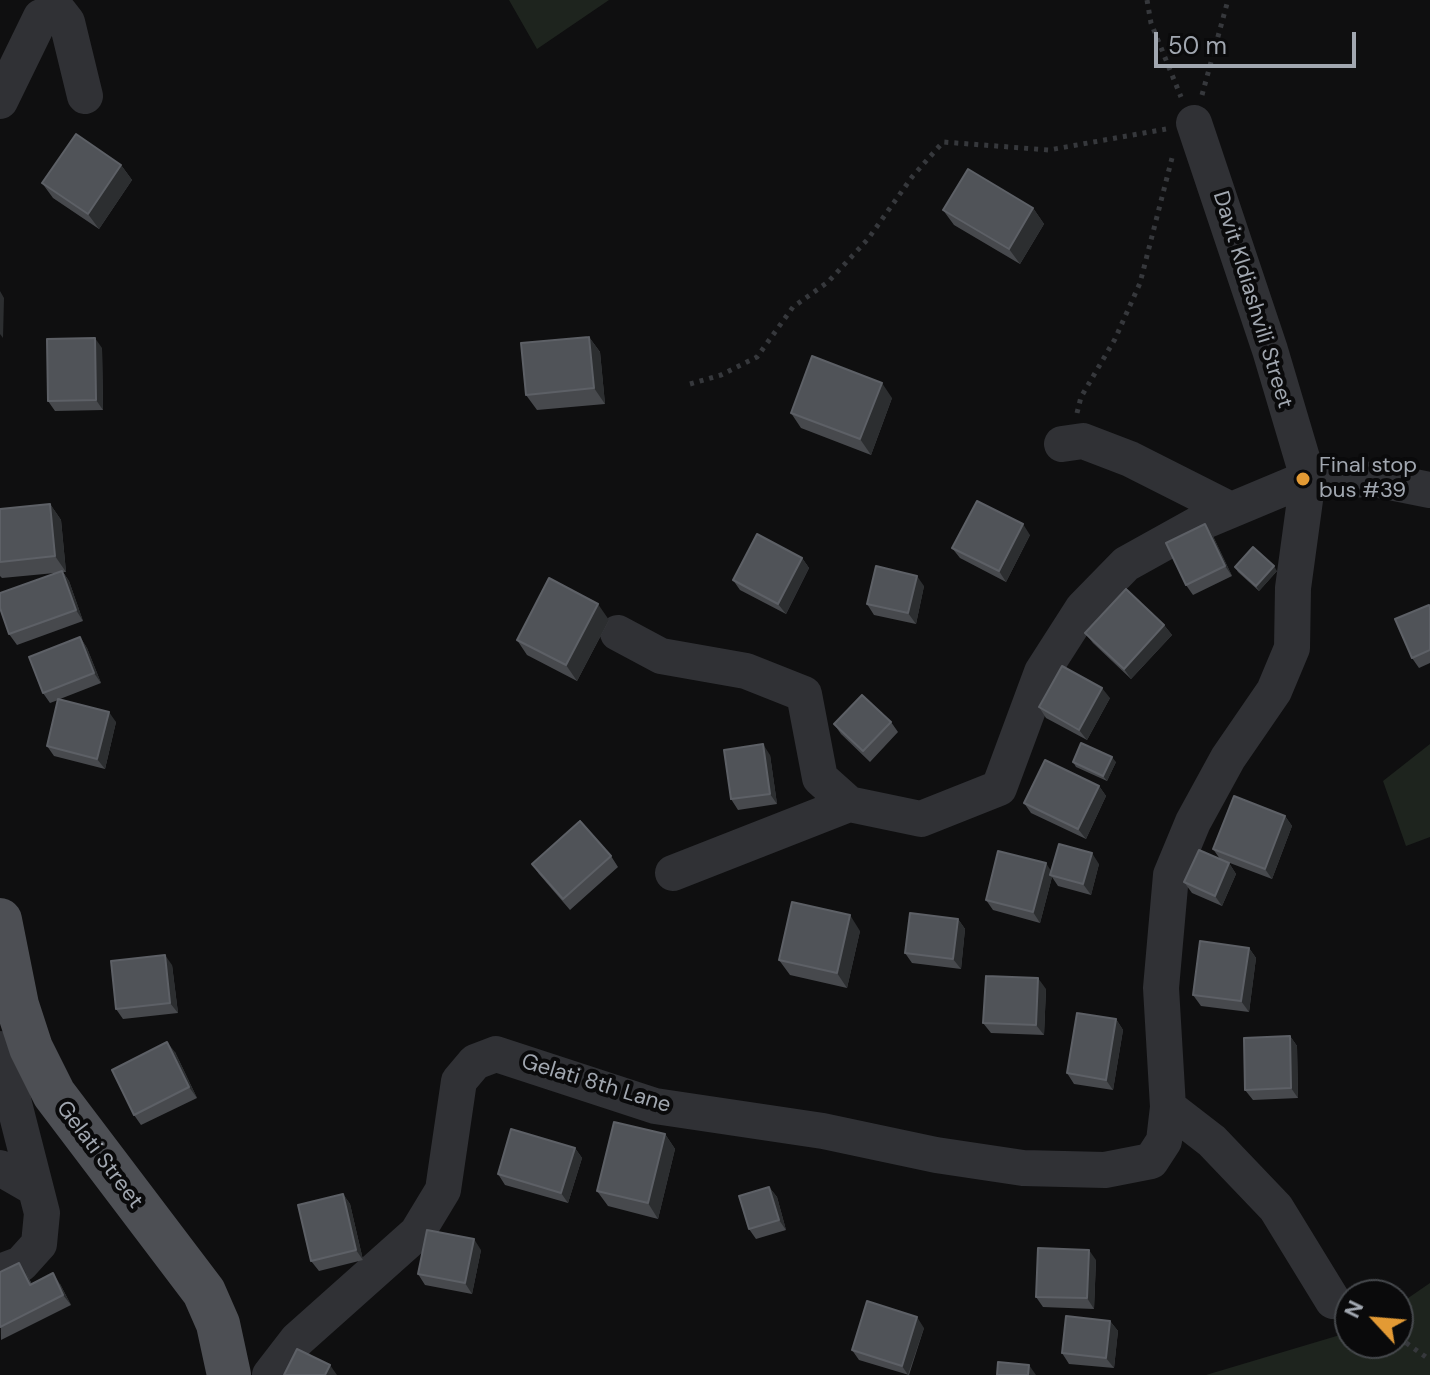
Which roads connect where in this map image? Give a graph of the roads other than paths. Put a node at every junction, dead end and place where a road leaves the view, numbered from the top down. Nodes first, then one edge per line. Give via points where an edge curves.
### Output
1 (85, 96) dead end
2 (0, 101) edge
3 (1194, 123) road end
4 (1062, 444) road end
5 (1308, 478) junction
6 (1430, 490) edge
7 (1231, 510) junction
8 (618, 633) dead end
9 (849, 804) junction
10 (673, 873) dead end
11 (0, 920) edge
12 (8, 1014) edge
13 (0, 1049) edge
14 (1168, 1107) junction
15 (1151, 1161) joint
16 (0, 1168) edge
17 (35, 1188) junction
18 (0, 1272) edge
19 (1333, 1301) dead end
20 (229, 1375) edge
21 (270, 1375) edge

1 - 2 street via 67,22 60,13 41,17
3 - 5 street, Davit Kldiashvili Street
4 - 7 street via 1083,441
5 - 6 street via 1380,480
5 - 7 street
5 - 14 street, Davit Kldiashvili Street via 1296,562 1292,648 1274,691 1193,822 1171,875 1161,988
7 - 9 street via 1126,564 1083,608 1042,672 999,788 921,819
8 - 9 street via 661,656 746,671 804,694 820,778
9 - 10 street
11 - 12 main road, Gelati Street
12 - 20 main road, Gelati Street via 54,1094 204,1292 218,1324
13 - 17 street
14 - 15 street, Davit Kldiashvili Street via 1164,1141
14 - 19 street via 1212,1141 1276,1208
15 - 21 street, Gelati 8th Lane via 1105,1170 1036,1168 936,1155 823,1131 655,1106 496,1054 475,1062 459,1081 443,1190 417,1233 297,1340
16 - 17 street
17 - 18 street via 42,1213 39,1244 21,1264

